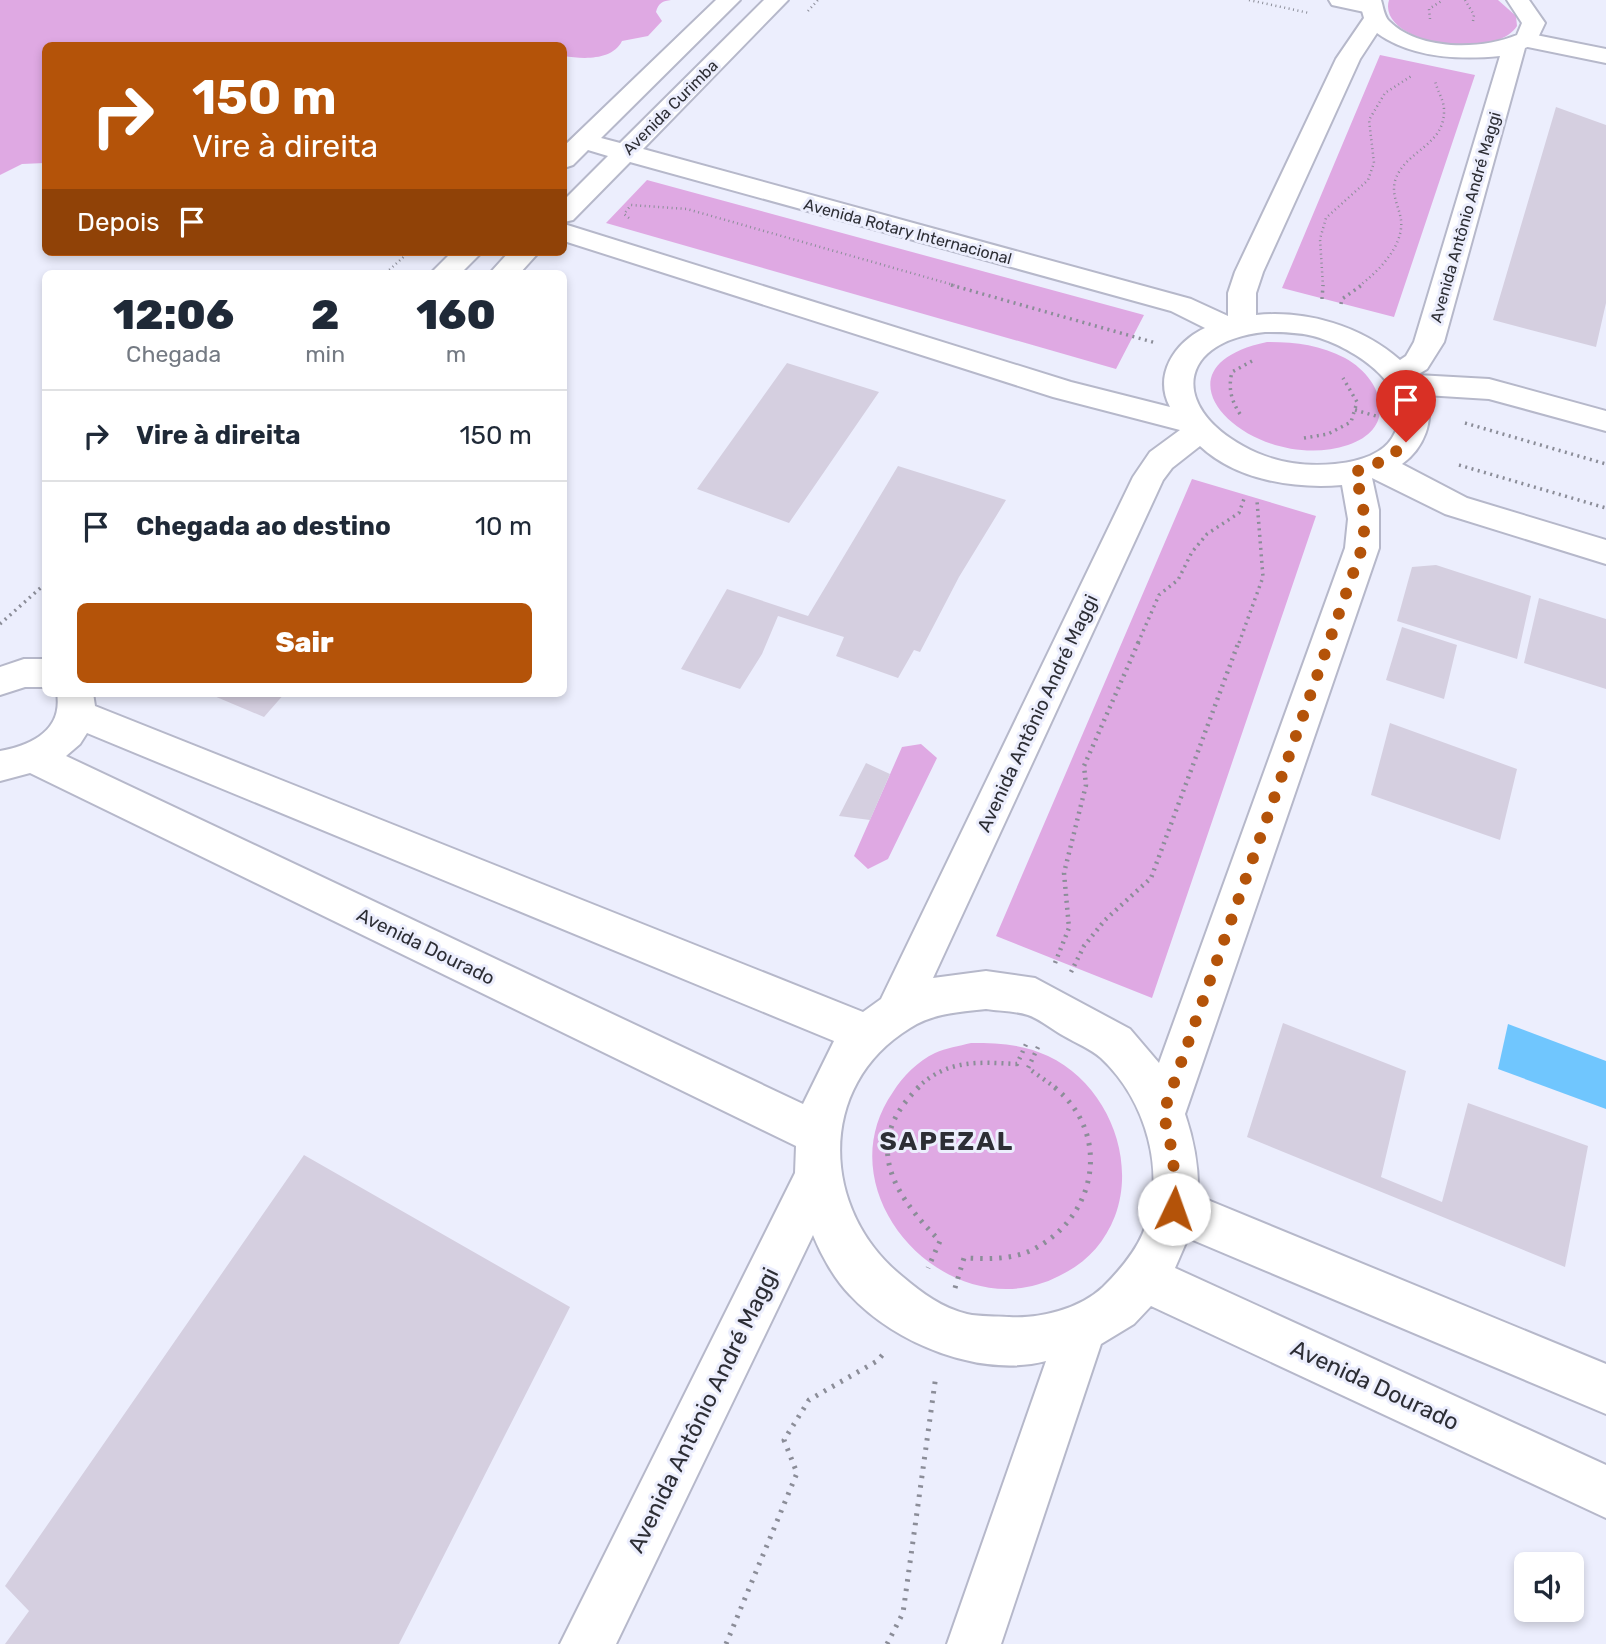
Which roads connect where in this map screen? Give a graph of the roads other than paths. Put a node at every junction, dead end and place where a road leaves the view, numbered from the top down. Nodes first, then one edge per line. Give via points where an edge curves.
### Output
1 (729, 0) edge
2 (777, 0) edge
3 (1340, 0) edge
4 (1371, 8) edge
5 (1525, 19) edge
6 (1557, 23) dead end
7 (1606, 57) edge
8 (583, 141) junction
9 (625, 153) junction
10 (567, 157) edge
11 (567, 211) edge
12 (567, 233) edge
13 (464, 256) edge
14 (521, 256) edge
15 (448, 270) edge
16 (507, 270) edge
17 (1236, 327) junction
18 (1402, 380) junction
19 (1606, 421) edge
20 (1197, 426) junction
21 (1366, 469) junction
22 (1606, 552) edge
23 (79, 700) edge
24 (13, 767) edge
25 (881, 1023) junction
26 (1163, 1114) junction
27 (818, 1155) junction
28 (1174, 1209) junction
29 (1144, 1278) junction
30 (1082, 1328) junction
31 (1606, 1389) edge
32 (1606, 1492) edge
33 (587, 1644) edge
34 (974, 1644) edge

1 - 8 street, Avenida Curimba
2 - 9 street, Avenida Curimba
3 - 4 street
4 - 5 street via 1400,37 1441,51 1494,52
4 - 17 street via 1248,272
5 - 6 street
5 - 7 street
5 - 18 street, Avenida Antônio André Maggi via 1429,342
8 - 9 street, Avenida Rotary Internacional
8 - 10 street, Avenida Curimba
9 - 11 street, Avenida Curimba
9 - 17 street, Avenida Rotary Internacional via 1181,305
12 - 20 street via 1064,390
13 - 15 street
14 - 16 street
17 - 18 street via 1289,323 1321,329 1380,357
17 - 20 street via 1204,340 1186,356 1179,371 1182,405
18 - 19 street via 1489,389
18 - 21 street via 1414,406 1413,427 1394,455
20 - 21 street via 1231,454 1263,466 1329,476
20 - 25 street, Avenida Antônio André Maggi via 1149,477
21 - 22 street via 1456,506
21 - 26 street via 1362,548
23 - 24 street via 62,738
23 - 25 street
24 - 27 street, Avenida Dourado
25 - 26 street, Avenida Antônio André Maggi via 939,995 986,989 1035,997 1115,1043 1143,1076
25 - 27 street, Avenida Antônio André Maggi via 844,1061 831,1084 822,1108
26 - 28 street, Avenida Antônio André Maggi via 1177,1177
27 - 30 street, Avenida Antônio André Maggi via 834,1230 866,1278 929,1323 967,1338 1026,1342
27 - 33 street, Avenida Antônio André Maggi
28 - 29 street, Avenida Antônio André Maggi via 1163,1244
28 - 31 street
29 - 30 street, Avenida Antônio André Maggi via 1117,1307
29 - 32 street, Avenida Dourado
30 - 34 street

